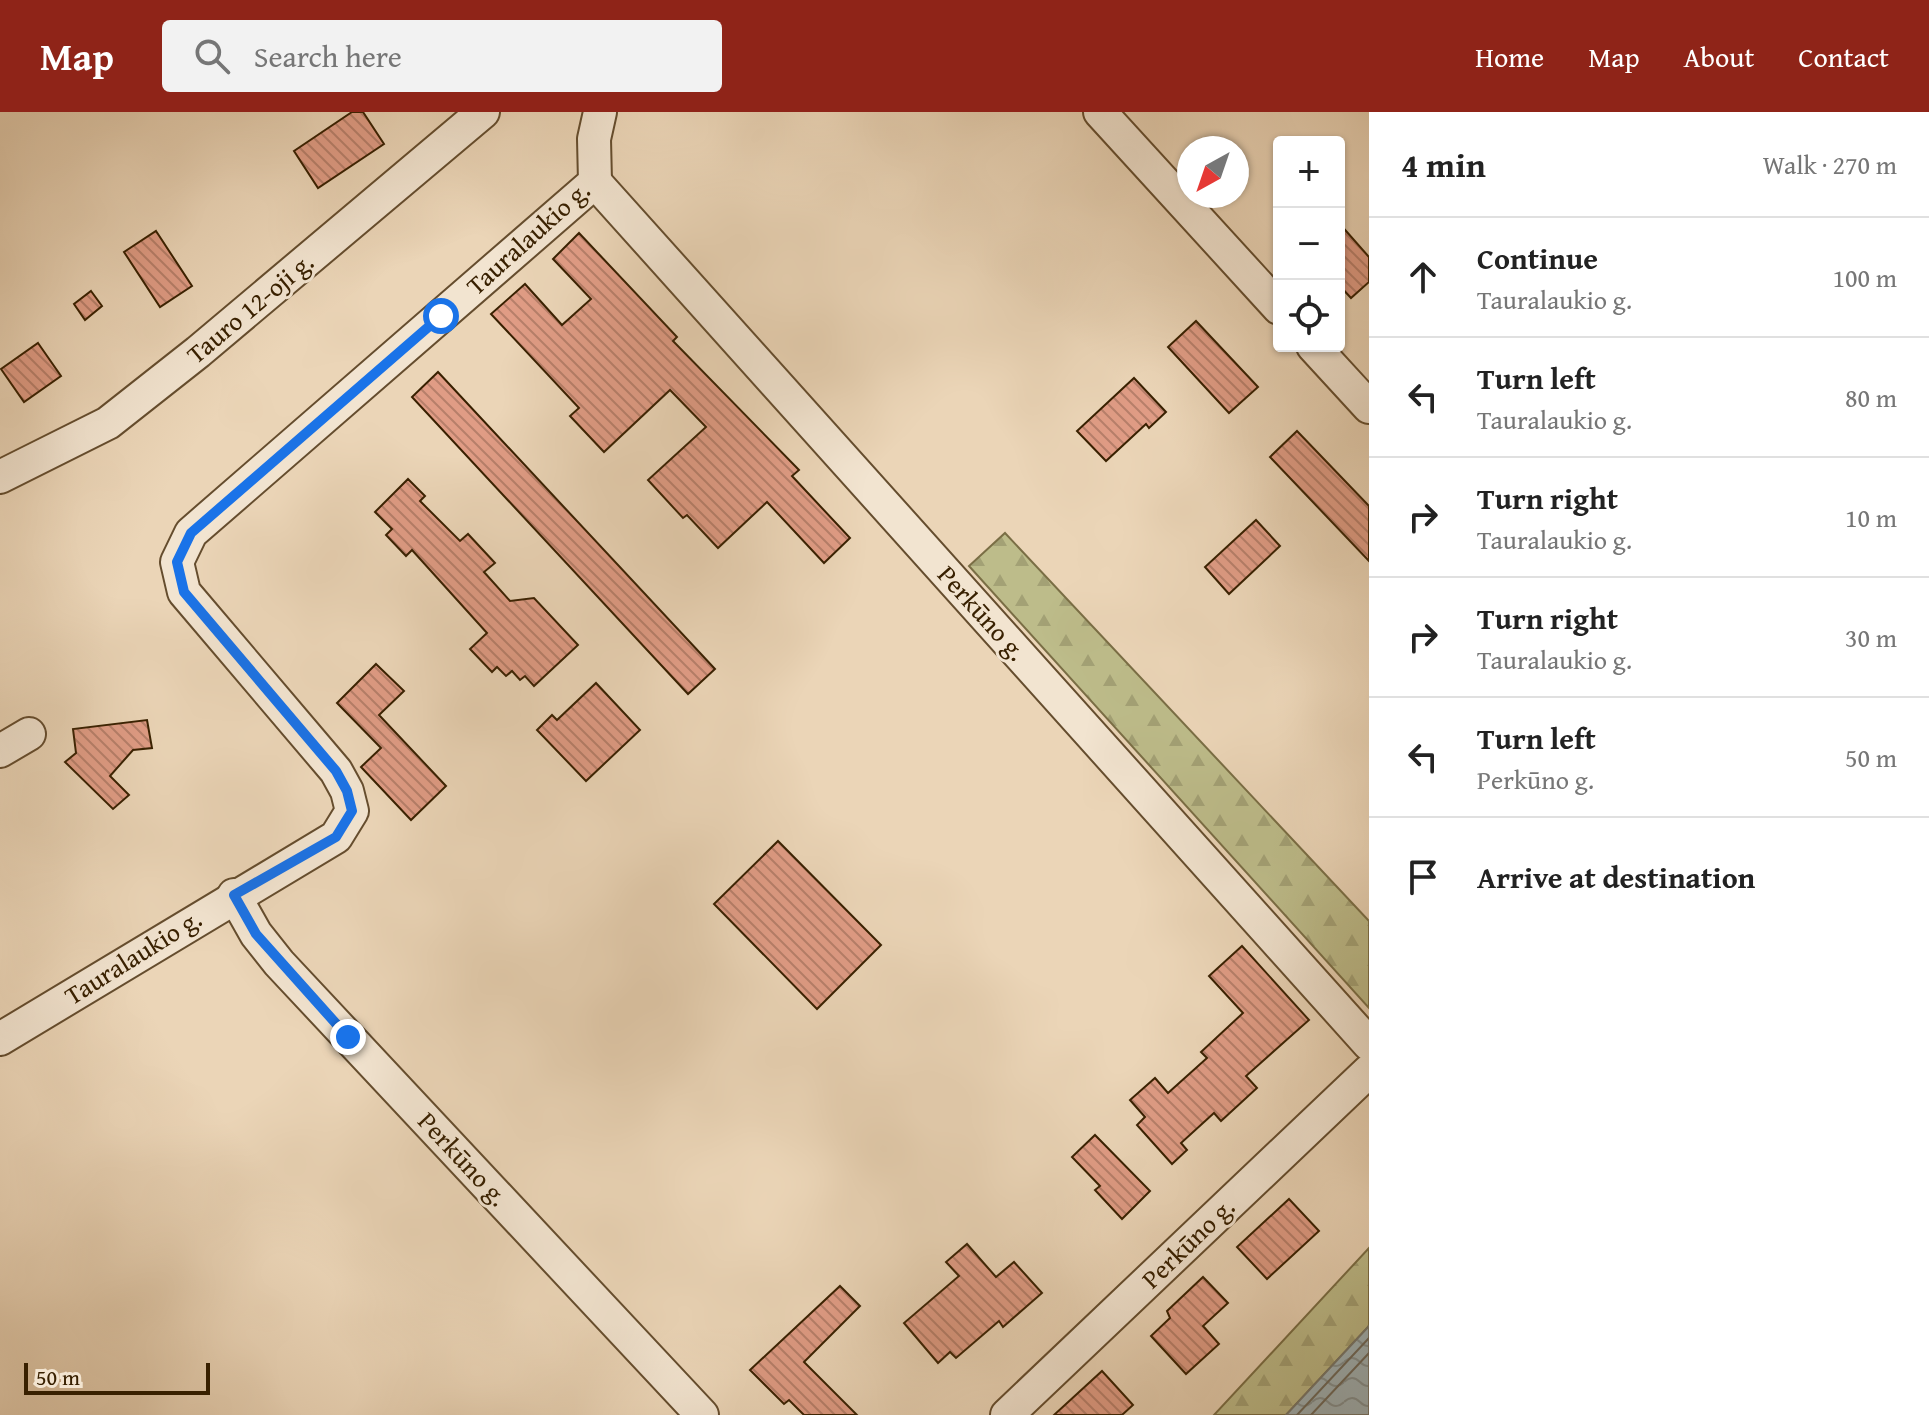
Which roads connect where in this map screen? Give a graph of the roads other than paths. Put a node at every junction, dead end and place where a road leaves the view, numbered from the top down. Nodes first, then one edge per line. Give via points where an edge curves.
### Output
1 (483, 112) edge
2 (600, 112) edge
3 (1100, 112) edge
4 (595, 182) junction
5 (1273, 301) edge
6 (1319, 352) edge
7 (1369, 407) edge
8 (0, 477) edge
9 (29, 734) dead end
10 (0, 751) edge
11 (234, 895) junction
12 (0, 1039) edge
13 (1369, 1044) edge
14 (1369, 1071) edge
15 (702, 1415) edge
16 (1007, 1415) edge

1 - 8 street, Tauro 12-oji g. via 108,423
2 - 4 street, Tauralaukio g. via 594,139
3 - 5 street
4 - 11 street, Tauralaukio g. via 191,533 177,562 184,592 336,771 352,811 336,837
4 - 13 street, Perkūno g.
6 - 7 street
9 - 10 street
11 - 12 street, Tauralaukio g.
11 - 15 street, Perkūno g. via 279,963
14 - 16 street, Perkūno g.

